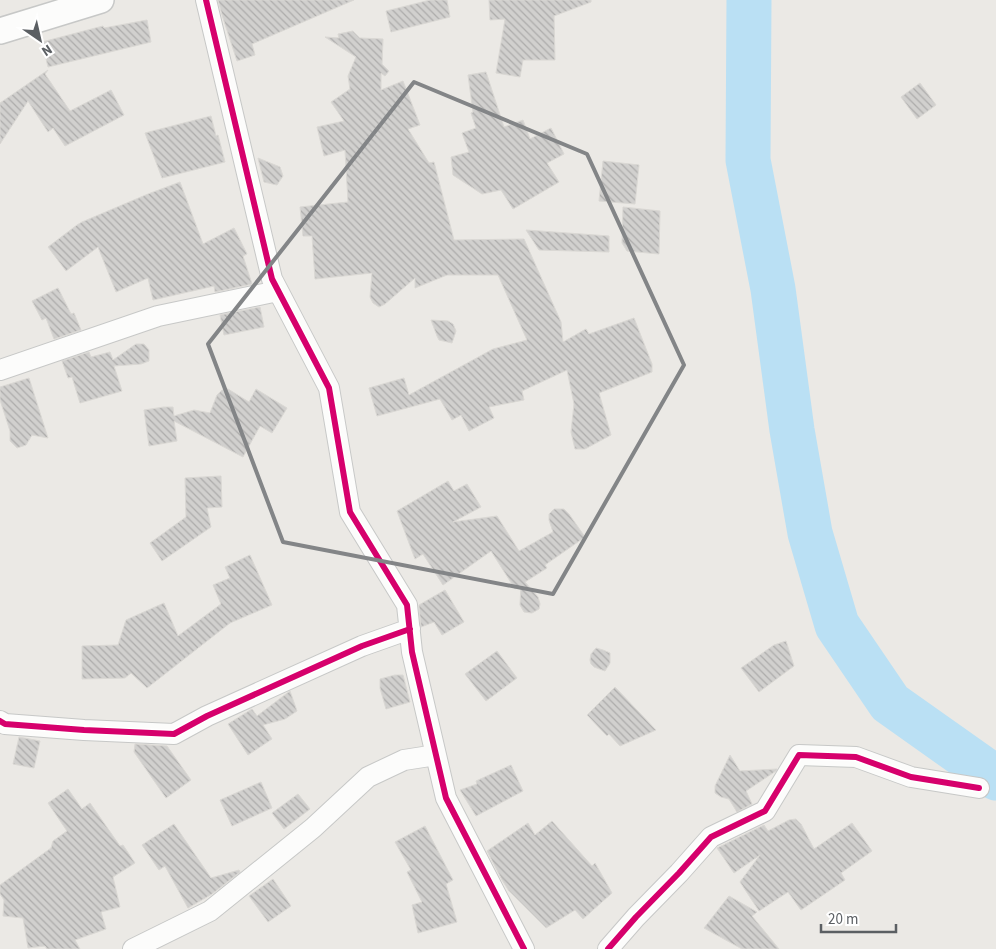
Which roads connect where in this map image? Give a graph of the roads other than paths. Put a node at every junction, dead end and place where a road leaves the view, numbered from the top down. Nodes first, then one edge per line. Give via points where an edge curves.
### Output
1 (100, 0) edge
2 (206, 0) edge
3 (0, 31) edge
4 (278, 291) junction
5 (0, 370) edge
6 (410, 629) junction
7 (0, 721) edge
8 (436, 755) junction
9 (979, 788) dead end
10 (133, 949) edge
11 (524, 949) edge
12 (608, 949) edge

1 - 3 street
2 - 4 street via 272,279
4 - 5 street via 158,316
4 - 6 street via 329,388 350,512 407,605
6 - 7 street via 362,646 206,716 174,734 84,730
6 - 8 street via 412,652
8 - 10 street via 404,760 368,777 313,828 210,912
8 - 11 street via 446,798
9 - 12 street via 911,777 856,757 799,755 765,811 711,837

